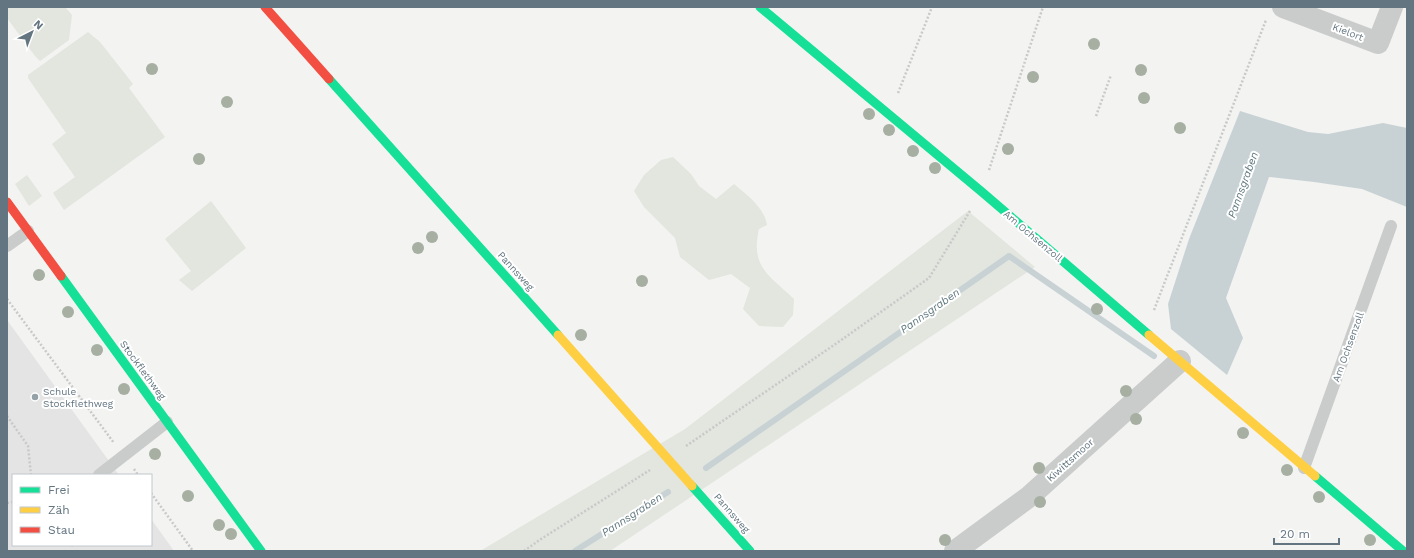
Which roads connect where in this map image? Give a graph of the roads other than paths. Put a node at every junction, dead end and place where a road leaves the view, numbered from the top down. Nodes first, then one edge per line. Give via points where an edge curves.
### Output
1 (265, 7) edge
2 (760, 7) edge
3 (1392, 7) edge
4 (1276, 11) edge
5 (7, 202) edge
6 (1391, 226) dead end
7 (28, 231) junction
8 (7, 246) edge
9 (1180, 361) junction
10 (167, 422) junction
11 (1304, 468) junction
12 (100, 474) edge
13 (261, 551) edge
14 (750, 551) edge
15 (955, 551) edge
16 (1403, 551) edge

1 - 14 street, Pannsweg
2 - 9 street, Am Ochsenzoll
3 - 4 street, Kielort via 1378,43
5 - 7 street, Stockflethweg
6 - 11 lane, Am Ochsenzoll
7 - 8 lane
7 - 10 street, Stockflethweg
9 - 11 street, Am Ochsenzoll
9 - 15 street, Kiwittsmoor via 1030,496
10 - 12 lane
10 - 13 street, Stockflethweg
11 - 16 street, Am Ochsenzoll

